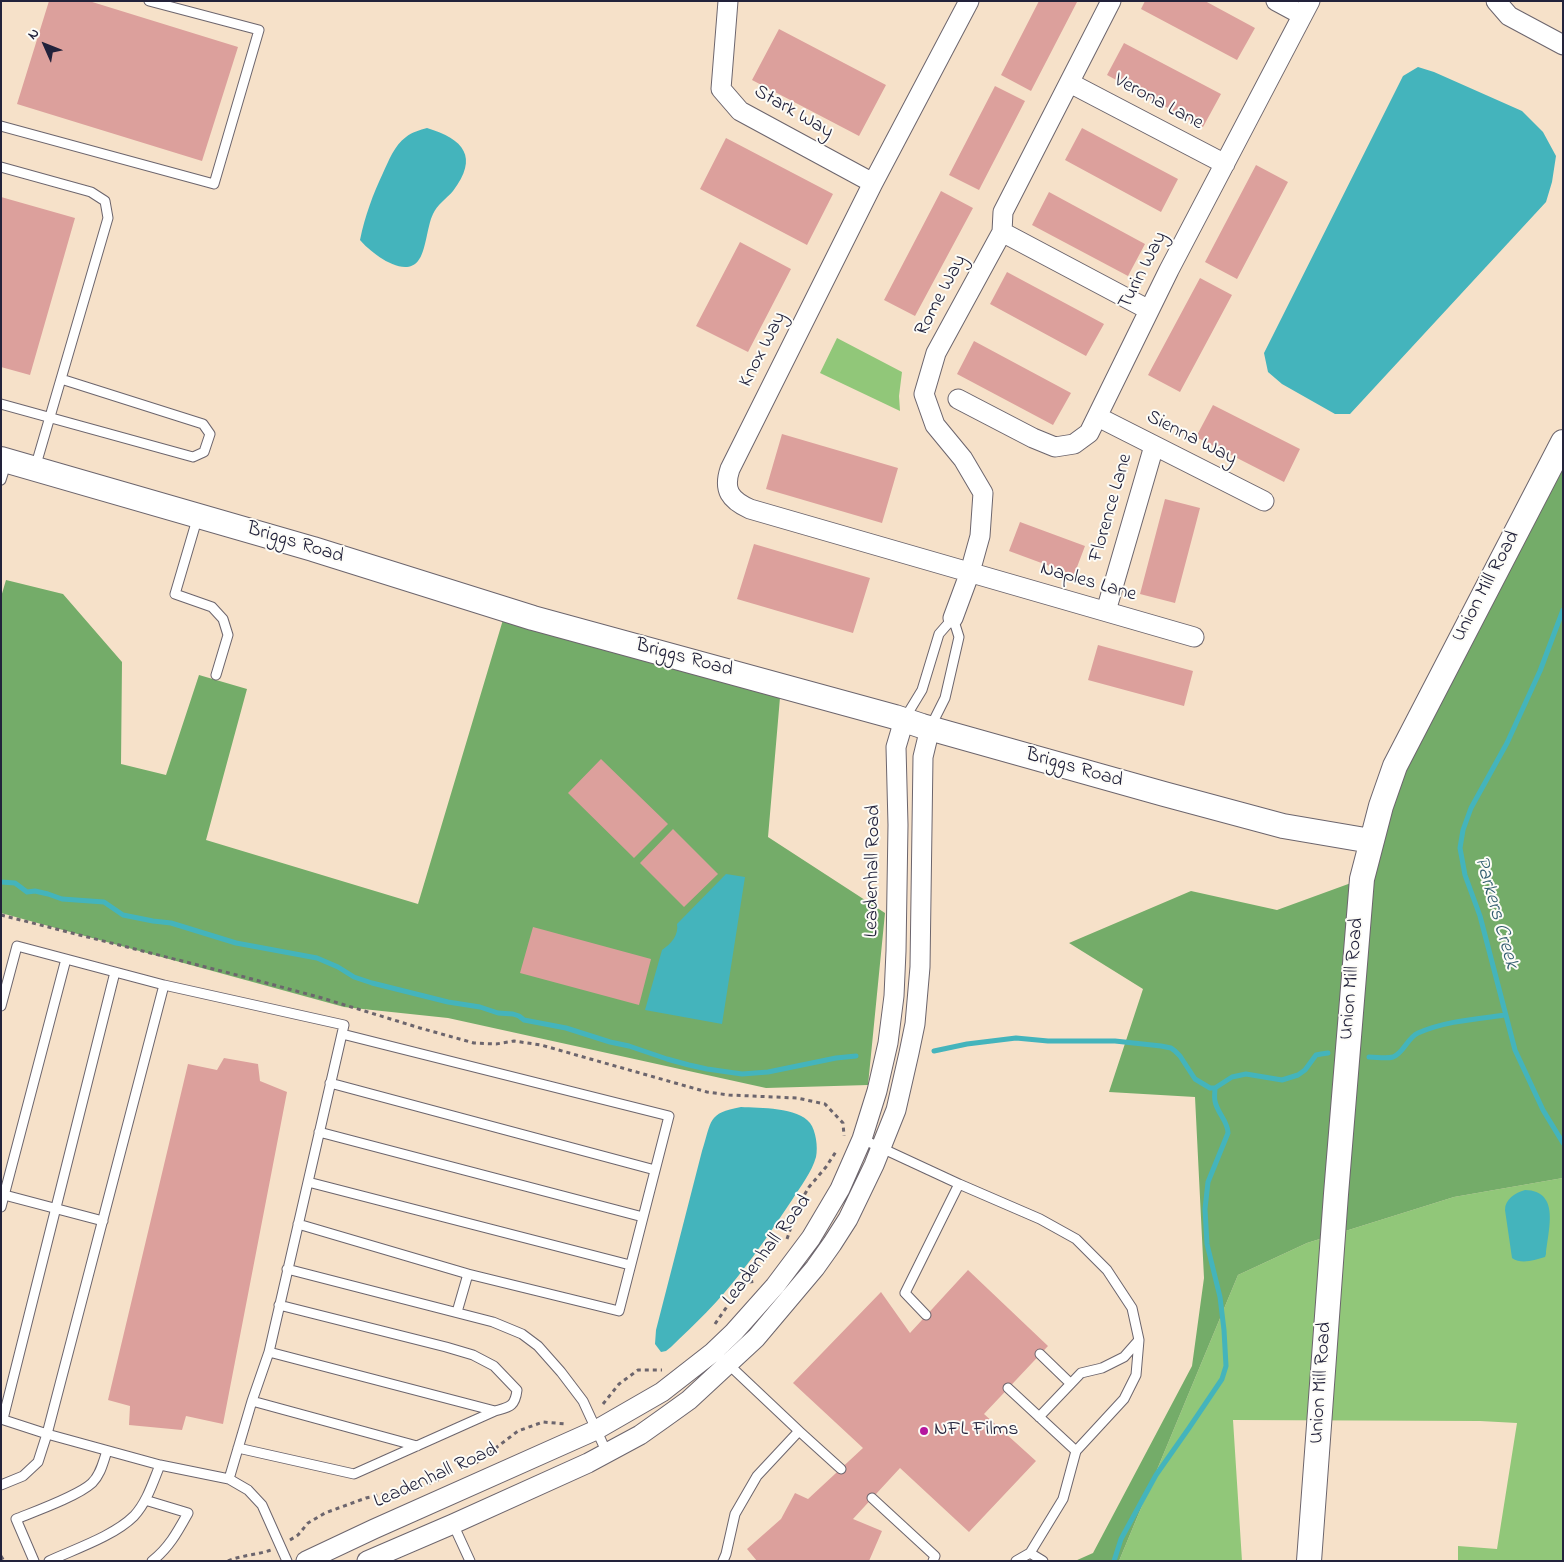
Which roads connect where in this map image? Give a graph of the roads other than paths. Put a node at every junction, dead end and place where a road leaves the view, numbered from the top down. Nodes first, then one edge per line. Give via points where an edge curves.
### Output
1 (150, 1) edge
2 (728, 1) edge
3 (969, 1) edge
4 (1112, 1) edge
5 (1276, 1) edge
6 (1496, 1) edge
7 (1306, 8) edge
8 (1563, 45) edge
9 (1070, 82) junction
10 (1, 126) edge
11 (1225, 164) junction
12 (1, 167) edge
13 (873, 184) junction
14 (1002, 232) junction
15 (1149, 310) junction
16 (61, 379) junction
17 (958, 400) dead end
18 (1, 404) edge
19 (1098, 417) junction
20 (49, 419) junction
21 (1563, 442) edge
22 (1154, 446) junction
23 (3, 467) edge
24 (34, 469) junction
25 (1264, 501) dead end
26 (198, 516) junction
27 (970, 572) junction
28 (1106, 612) junction
29 (953, 618) junction
30 (1194, 637) dead end
31 (216, 675) dead end
32 (904, 720) junction
33 (930, 728) junction
34 (1371, 841) junction
35 (66, 959) junction
36 (115, 972) junction
37 (164, 985) junction
38 (1, 1006) edge
39 (342, 1034) junction
40 (330, 1084) junction
41 (319, 1132) junction
42 (853, 1138) junction
43 (881, 1149) junction
44 (655, 1170) junction
45 (308, 1182) junction
46 (959, 1184) junction
47 (3, 1195) edge
48 (1, 1207) edge
49 (56, 1208) junction
50 (643, 1218) junction
51 (103, 1221) junction
52 (298, 1224) junction
53 (630, 1265) junction
54 (287, 1269) junction
55 (468, 1274) junction
56 (279, 1306) junction
57 (456, 1312) junction
58 (926, 1315) dead end
59 (1139, 1340) junction
60 (715, 1350) junction
61 (268, 1352) junction
62 (1040, 1354) dead end
63 (729, 1364) junction
64 (1070, 1383) junction
65 (1008, 1388) dead end
66 (252, 1401) junction
67 (495, 1411) junction
68 (1039, 1417) junction
69 (2, 1418) edge
70 (592, 1422) junction
71 (799, 1431) junction
72 (47, 1434) junction
73 (417, 1446) junction
74 (238, 1448) junction
75 (107, 1451) junction
76 (1076, 1451) junction
77 (607, 1453) junction
78 (160, 1465) junction
79 (840, 1469) dead end
80 (229, 1479) junction
81 (1, 1485) edge
82 (872, 1498) dead end
83 (145, 1500) junction
84 (453, 1524) junction
85 (1030, 1553) junction
86 (936, 1559) edge
87 (34, 1561) edge
88 (49, 1561) edge
89 (152, 1561) edge
90 (287, 1561) edge
91 (306, 1561) edge
92 (366, 1561) edge
93 (470, 1561) edge
94 (723, 1561) edge
95 (1016, 1561) edge
96 (1043, 1561) edge
97 (1309, 1561) edge

1 - 10 lane via 259,30 214,184
2 - 13 street, Stark Way via 721,89 740,112
3 - 13 street, Knox Way
4 - 9 street, Rome Way
5 - 7 street
6 - 8 street via 1509,16
7 - 11 street, Turin Way
9 - 11 street, Verona Lane
9 - 14 street, Rome Way via 1003,212
11 - 15 street, Turin Way
12 - 16 lane via 92,192 105,201 108,218
13 - 27 street, Knox Way via 730,469 726,480 728,492 737,503 750,509
14 - 15 street
14 - 27 street, Rome Way via 936,353 924,394 935,425 963,459 983,494 980,536
15 - 19 street, Turin Way
16 - 20 lane
16 - 20 lane via 203,424 210,434 204,452 193,458
17 - 19 street, Turin Way via 1055,447 1074,444 1090,433
18 - 20 lane
19 - 22 street, Sienna Way
20 - 24 lane
21 - 34 street, Union Mill Road via 1395,766
22 - 25 street, Sienna Way
22 - 28 street, Florence Lane
23 - 24 street, Briggs Road
24 - 26 street, Briggs Road
26 - 31 lane via 175,594 212,607 223,619 228,635
26 - 32 street, Briggs Road via 533,618
27 - 28 street, Naples Lane
27 - 29 street, Rome Way
28 - 30 street, Naples Lane
29 - 32 lane via 939,634 922,690
29 - 33 lane via 959,636 945,698
32 - 33 street, Briggs Road
32 - 42 street, Leadenhall Road via 896,747 898,825 894,996 883,1067
33 - 34 street, Briggs Road via 1283,826
33 - 43 street via 923,757 918,996 896,1110
34 - 97 street, Union Mill Road via 1362,879 1357,931
35 - 36 lane
35 - 38 lane via 17,946
35 - 47 lane
36 - 37 lane
36 - 49 lane
37 - 39 lane via 344,1025
37 - 51 lane
39 - 40 lane
39 - 44 lane via 668,1116
40 - 41 lane
40 - 44 lane
41 - 45 lane
41 - 50 lane
42 - 43 lane
42 - 60 street, Leadenhall Road via 840,1189 811,1238 775,1286
43 - 46 lane
43 - 63 street via 848,1219 820,1260 766,1326
44 - 50 lane
45 - 52 lane
45 - 53 lane
46 - 58 lane via 905,1293
46 - 59 lane via 1040,1219 1076,1239 1107,1270 1132,1308
47 - 48 lane
47 - 49 lane
49 - 51 lane
49 - 69 lane
50 - 53 lane
51 - 72 lane
52 - 54 lane
52 - 55 lane
53 - 55 lane via 619,1311
54 - 56 lane
54 - 57 lane
55 - 57 lane
56 - 61 lane
56 - 67 lane via 446,1346 487,1362 517,1390 516,1400 510,1406
57 - 70 lane via 522,1334 538,1346 582,1401
59 - 64 lane via 1124,1357 1102,1368 1081,1372
59 - 76 lane via 1136,1374 1124,1400
60 - 63 lane
60 - 70 street, Leadenhall Road via 662,1392
61 - 66 lane
61 - 67 lane
62 - 64 lane
63 - 71 lane
63 - 77 street via 689,1400
64 - 68 lane
65 - 68 lane
66 - 73 lane
66 - 74 lane
67 - 73 lane
68 - 76 lane
69 - 72 lane
70 - 77 lane
70 - 91 street, Leadenhall Road
71 - 79 lane
71 - 94 lane via 757,1476 736,1514
72 - 75 lane
72 - 81 lane via 38,1462 23,1476
73 - 74 lane via 354,1474
74 - 80 lane
75 - 78 lane
75 - 87 lane via 101,1470 91,1483 77,1493 16,1519
76 - 85 lane via 1063,1499
77 - 84 street
78 - 80 lane
78 - 83 lane
80 - 90 lane via 248,1490 262,1505
82 - 86 lane
83 - 88 lane via 117,1530
83 - 89 lane via 188,1513 175,1538
84 - 92 street
84 - 93 lane
85 - 95 lane
85 - 96 lane

